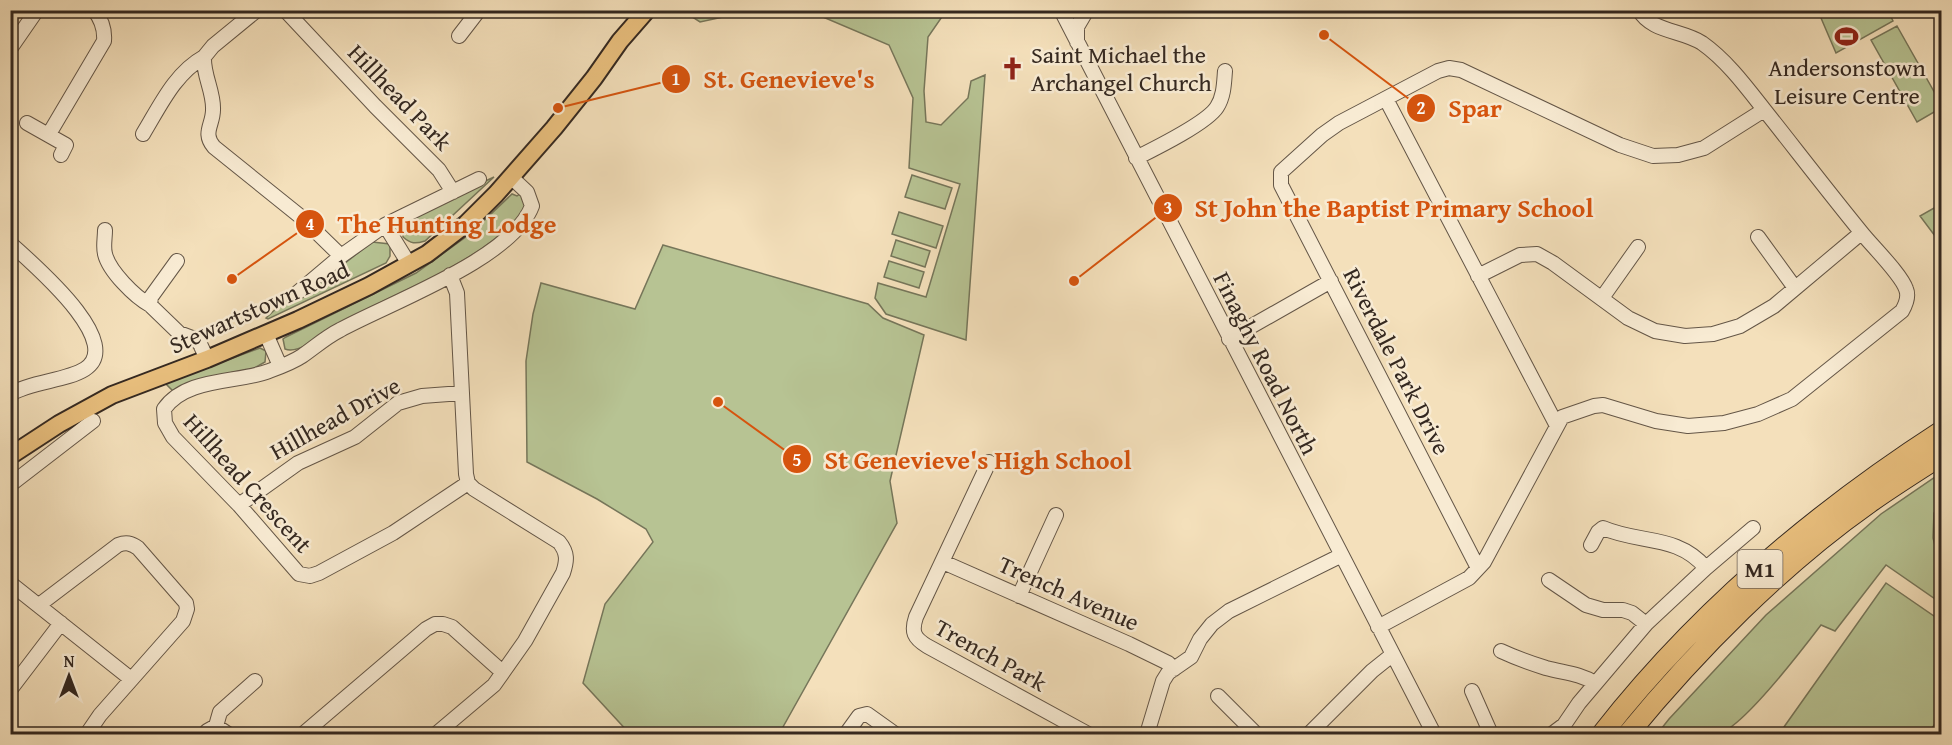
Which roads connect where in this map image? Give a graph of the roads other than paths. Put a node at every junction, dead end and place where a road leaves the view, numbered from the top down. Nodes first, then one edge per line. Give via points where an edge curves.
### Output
1 (37, 10) edge
2 (94, 10) edge
3 (257, 10) edge
4 (285, 10) edge
5 (479, 10) edge
6 (1061, 10) edge
7 (1087, 10) edge
8 (1638, 10) edge
9 (640, 12) edge
10 (459, 36) dead end
11 (1078, 47) junction
12 (10, 49) edge
13 (204, 57) junction
14 (1225, 71) dead end
15 (1386, 99) junction
16 (1764, 110) junction
17 (27, 123) dead end
18 (49, 134) junction
19 (143, 134) dead end
20 (61, 155) dead end
21 (1136, 158) junction
22 (510, 177) junction
23 (479, 179) dead end
24 (453, 192) junction
25 (385, 225) junction
26 (105, 230) dead end
27 (1861, 232) junction
28 (1758, 237) dead end
29 (10, 243) edge
30 (1638, 248) dead end
31 (341, 256) junction
32 (177, 261) dead end
33 (409, 264) junction
34 (450, 275) junction
35 (1478, 276) junction
36 (1331, 281) junction
37 (1795, 288) junction
38 (297, 293) dead end
39 (1602, 298) junction
40 (150, 305) junction
41 (266, 334) junction
42 (1228, 339) junction
43 (207, 359) junction
44 (280, 366) junction
45 (462, 393) junction
46 (10, 394) edge
47 (93, 421) dead end
48 (1556, 424) junction
49 (1941, 431) edge
50 (1941, 455) edge
51 (10, 456) edge
52 (989, 462) dead end
53 (468, 483) junction
54 (10, 485) edge
55 (239, 505) junction
56 (1056, 515) dead end
57 (1753, 528) dead end
58 (1591, 545) dead end
59 (1341, 556) junction
60 (943, 562) junction
61 (1478, 568) junction
62 (1706, 568) junction
63 (1549, 579) dead end
64 (10, 583) edge
65 (1019, 596) junction
66 (39, 605) junction
67 (61, 623) junction
68 (1646, 624) junction
69 (1378, 627) junction
70 (1501, 651) dead end
71 (1392, 655) junction
72 (1174, 669) junction
73 (501, 675) junction
74 (131, 679) junction
75 (255, 681) dead end
76 (1595, 683) junction
77 (10, 690) edge
78 (1472, 692) dead end
79 (1218, 696) dead end
80 (217, 731) edge
81 (87, 735) edge
82 (303, 735) edge
83 (436, 735) edge
84 (846, 735) edge
85 (895, 735) edge
86 (1088, 735) edge
87 (1147, 735) edge
88 (1256, 735) edge
89 (1309, 735) edge
90 (1434, 735) edge
91 (1491, 735) edge
92 (1552, 735) edge
93 (1602, 735) edge
94 (1628, 735) edge

1 - 12 street
2 - 18 street via 103,24 104,42
3 - 13 street
4 - 24 street, Hillhead Park via 439,170
5 - 10 street
6 - 11 street, Finaghy Road North
7 - 11 street via 1077,27
8 - 16 street via 1655,26 1702,43
9 - 22 main road, Stewartstown Road via 594,78
11 - 21 street, Finaghy Road North
13 - 19 street via 177,80
13 - 31 street via 214,108 207,132 210,142 301,217
14 - 21 street via 1216,110
15 - 16 street via 1438,71 1461,70 1620,145 1640,153 1666,156 1704,148
15 - 35 street
15 - 36 street, Riverdale Park Drive via 1339,123 1281,172 1281,185
16 - 27 street
17 - 18 street
18 - 20 street via 66,145
21 - 42 street, Finaghy Road North
22 - 33 main road, Stewartstown Road via 466,224
22 - 34 street, Hillhead Crescent via 527,192 532,206 529,214 505,241
23 - 24 street
24 - 25 street
25 - 31 street
25 - 33 street
26 - 40 street via 107,262 124,284
27 - 37 street
27 - 48 street via 1906,288 1907,300 1902,311 1792,399 1724,423 1688,426 1603,405 1568,414
28 - 37 street
29 - 46 street via 76,308 93,335 94,349 92,362 83,371
30 - 39 street
31 - 38 street
32 - 40 street via 151,297
33 - 41 main road, Stewartstown Road
34 - 44 street, Hillhead Crescent via 339,330
34 - 45 street via 457,293
35 - 39 street via 1520,255 1537,254
35 - 48 street
36 - 42 street
36 - 61 street, Riverdale Park Drive
37 - 39 street via 1740,326 1713,334 1685,336 1655,331 1628,318
40 - 43 street via 179,333 195,339
41 - 43 main road, Stewartstown Road
41 - 44 street
42 - 59 street, Finaghy Road North
43 - 51 main road, Stewartstown Road via 111,396
44 - 55 street, Hillhead Crescent via 214,381 173,399 164,409 165,423 173,437
45 - 53 street
45 - 55 street, Hillhead Drive via 422,396 398,403 355,438 298,463
47 - 54 street
48 - 61 street via 1502,531
49 - 93 highway, M1 via 1867,481 1762,568 1686,639
50 - 94 highway, M1 via 1868,504 1786,570 1701,652
52 - 60 street, Trench Park
53 - 55 street, Hillhead Crescent via 393,533 310,576 299,574
53 - 73 street via 559,542 567,561 525,641
56 - 65 street
57 - 62 street
58 - 62 street via 1603,528 1691,552
59 - 69 street, Finaghy Road North
59 - 72 street via 1229,611 1212,624 1191,657
60 - 65 street, Trench Avenue
60 - 86 street, Trench Park via 916,618 915,636
61 - 69 street via 1469,578
62 - 68 street
63 - 68 street via 1586,605 1623,610
64 - 66 street
65 - 72 street, Trench Avenue via 1129,644
66 - 67 street
66 - 74 street via 118,544 138,548 183,599 187,609 183,621
67 - 74 street
67 - 77 street
68 - 76 street
69 - 71 street, Finaghy Road North
70 - 76 street via 1530,663 1577,673
71 - 89 street
71 - 90 street, Finaghy Road North
72 - 87 street via 1163,681
73 - 82 street via 452,627 435,624
73 - 83 street
74 - 81 street
75 - 80 street via 219,712
76 - 92 street
78 - 91 street
79 - 88 street
84 - 85 street via 859,716 867,714

